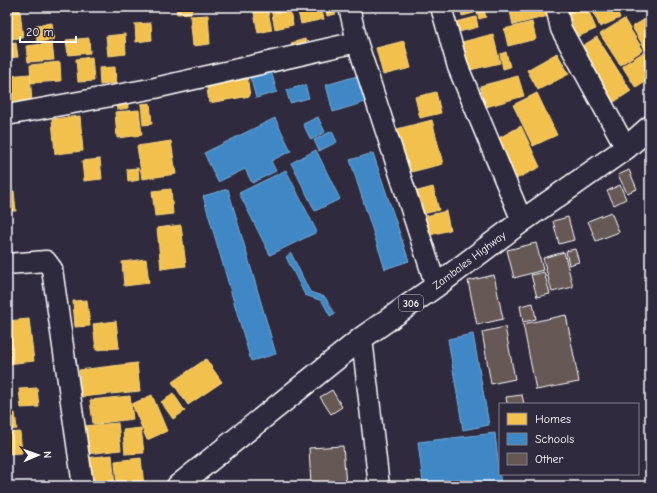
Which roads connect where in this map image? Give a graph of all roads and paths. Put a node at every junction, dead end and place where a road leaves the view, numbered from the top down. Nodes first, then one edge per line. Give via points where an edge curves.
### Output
1 (349, 7) edge
2 (441, 7) edge
3 (556, 7) edge
4 (357, 42) junction
5 (7, 115) edge
6 (650, 127) edge
7 (626, 148) junction
8 (522, 221) junction
9 (7, 264) edge
10 (436, 286) junction
11 (362, 338) junction
12 (83, 486) edge
13 (178, 486) edge
14 (379, 486) edge

1 - 4 street
2 - 8 street via 458,67
3 - 7 street via 561,29
4 - 5 street via 154,88
4 - 10 street
6 - 7 main road, Zambales Highway / 306
7 - 8 main road, Zambales Highway / 306
8 - 10 main road, Zambales Highway / 306
9 - 12 street via 46,261 52,269
10 - 11 main road, Zambales Highway / 306
11 - 13 main road, Zambales Highway / 306
11 - 14 street

